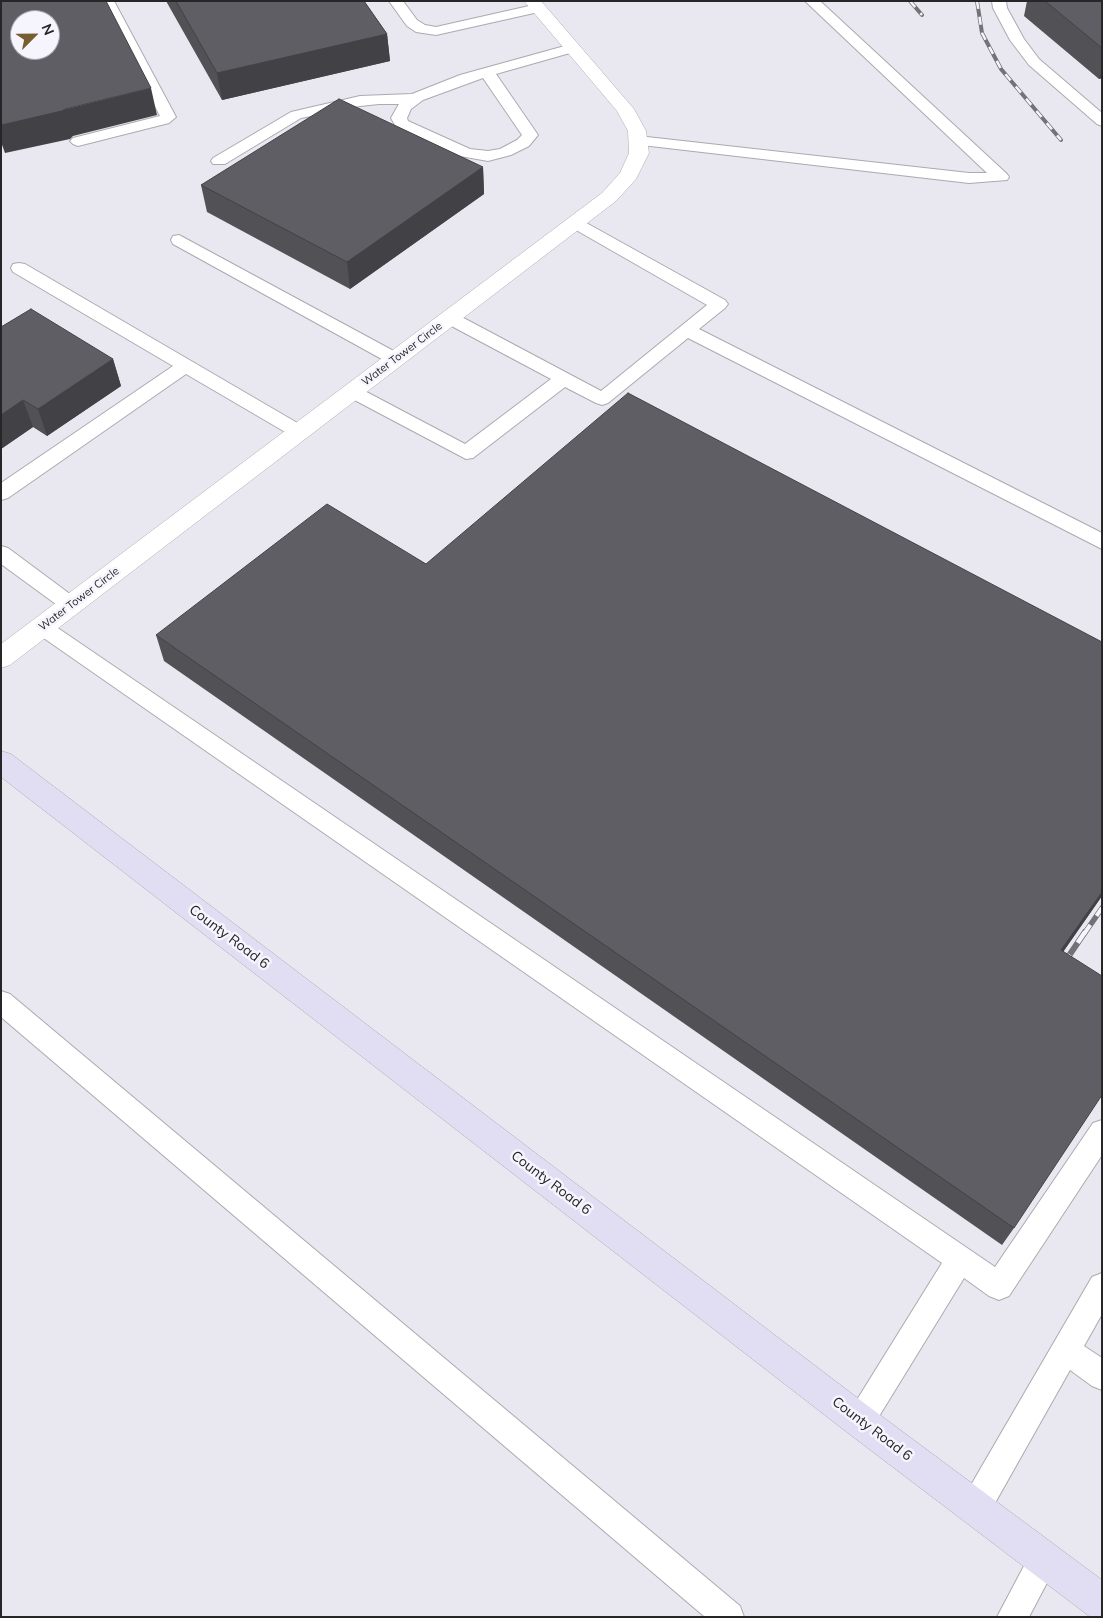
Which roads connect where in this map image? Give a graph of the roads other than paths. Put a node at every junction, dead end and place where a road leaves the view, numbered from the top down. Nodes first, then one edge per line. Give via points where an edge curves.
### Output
1 (107, 1) edge
2 (396, 1) edge
3 (812, 1) edge
4 (999, 1) edge
5 (535, 4) edge
6 (572, 48) junction
7 (487, 72) junction
8 (416, 99) junction
9 (1102, 121) edge
10 (78, 140) dead end
11 (638, 141) junction
12 (219, 161) dead end
13 (575, 223) junction
14 (179, 240) dead end
15 (19, 268) dead end
16 (450, 318) junction
17 (688, 330) junction
18 (395, 359) junction
19 (185, 366) junction
20 (563, 378) junction
21 (353, 392) junction
22 (299, 432) junction
23 (1, 493) edge
24 (1102, 542) edge
25 (1, 553) edge
26 (71, 605) junction
27 (42, 627) junction
28 (1, 658) edge
29 (1, 762) edge
30 (1, 1002) edge
31 (1102, 1132) edge
32 (960, 1260) junction
33 (1102, 1287) edge
34 (1065, 1349) junction
35 (1102, 1376) edge
36 (860, 1421) junction
37 (975, 1508) junction
38 (1045, 1558) junction
39 (1102, 1603) edge
40 (729, 1617) edge
41 (1012, 1617) edge

1 - 10 lane via 168,117
2 - 5 lane via 412,23 422,29 436,31
3 - 11 lane via 1001,176 969,178
4 - 9 lane via 1017,40 1034,62
5 - 6 street, Water Tower Circle
6 - 7 lane
6 - 11 street, Water Tower Circle via 625,109 637,130
7 - 8 lane
7 - 8 lane via 530,135 505,152 488,156 466,153 401,124 399,118 405,106
8 - 12 lane via 360,101 296,115
11 - 13 street, Water Tower Circle via 639,153 629,175 610,197
13 - 16 street, Water Tower Circle
13 - 17 lane via 719,304
14 - 18 lane
15 - 19 lane
16 - 18 street, Water Tower Circle
16 - 20 lane
17 - 20 lane via 602,400
17 - 24 lane
18 - 21 street, Water Tower Circle
19 - 22 lane
19 - 23 lane
20 - 21 lane via 466,453
21 - 22 street, Water Tower Circle
22 - 26 street, Water Tower Circle
25 - 26 lane
26 - 27 street, Water Tower Circle
27 - 28 street, Water Tower Circle
27 - 32 lane
29 - 36 main road, County Road 6
30 - 40 lane
31 - 32 lane via 999,1286
32 - 36 lane
33 - 34 lane
34 - 35 lane
34 - 37 lane
36 - 37 main road, County Road 6
37 - 38 main road, County Road 6
38 - 39 main road, County Road 6
38 - 41 lane

